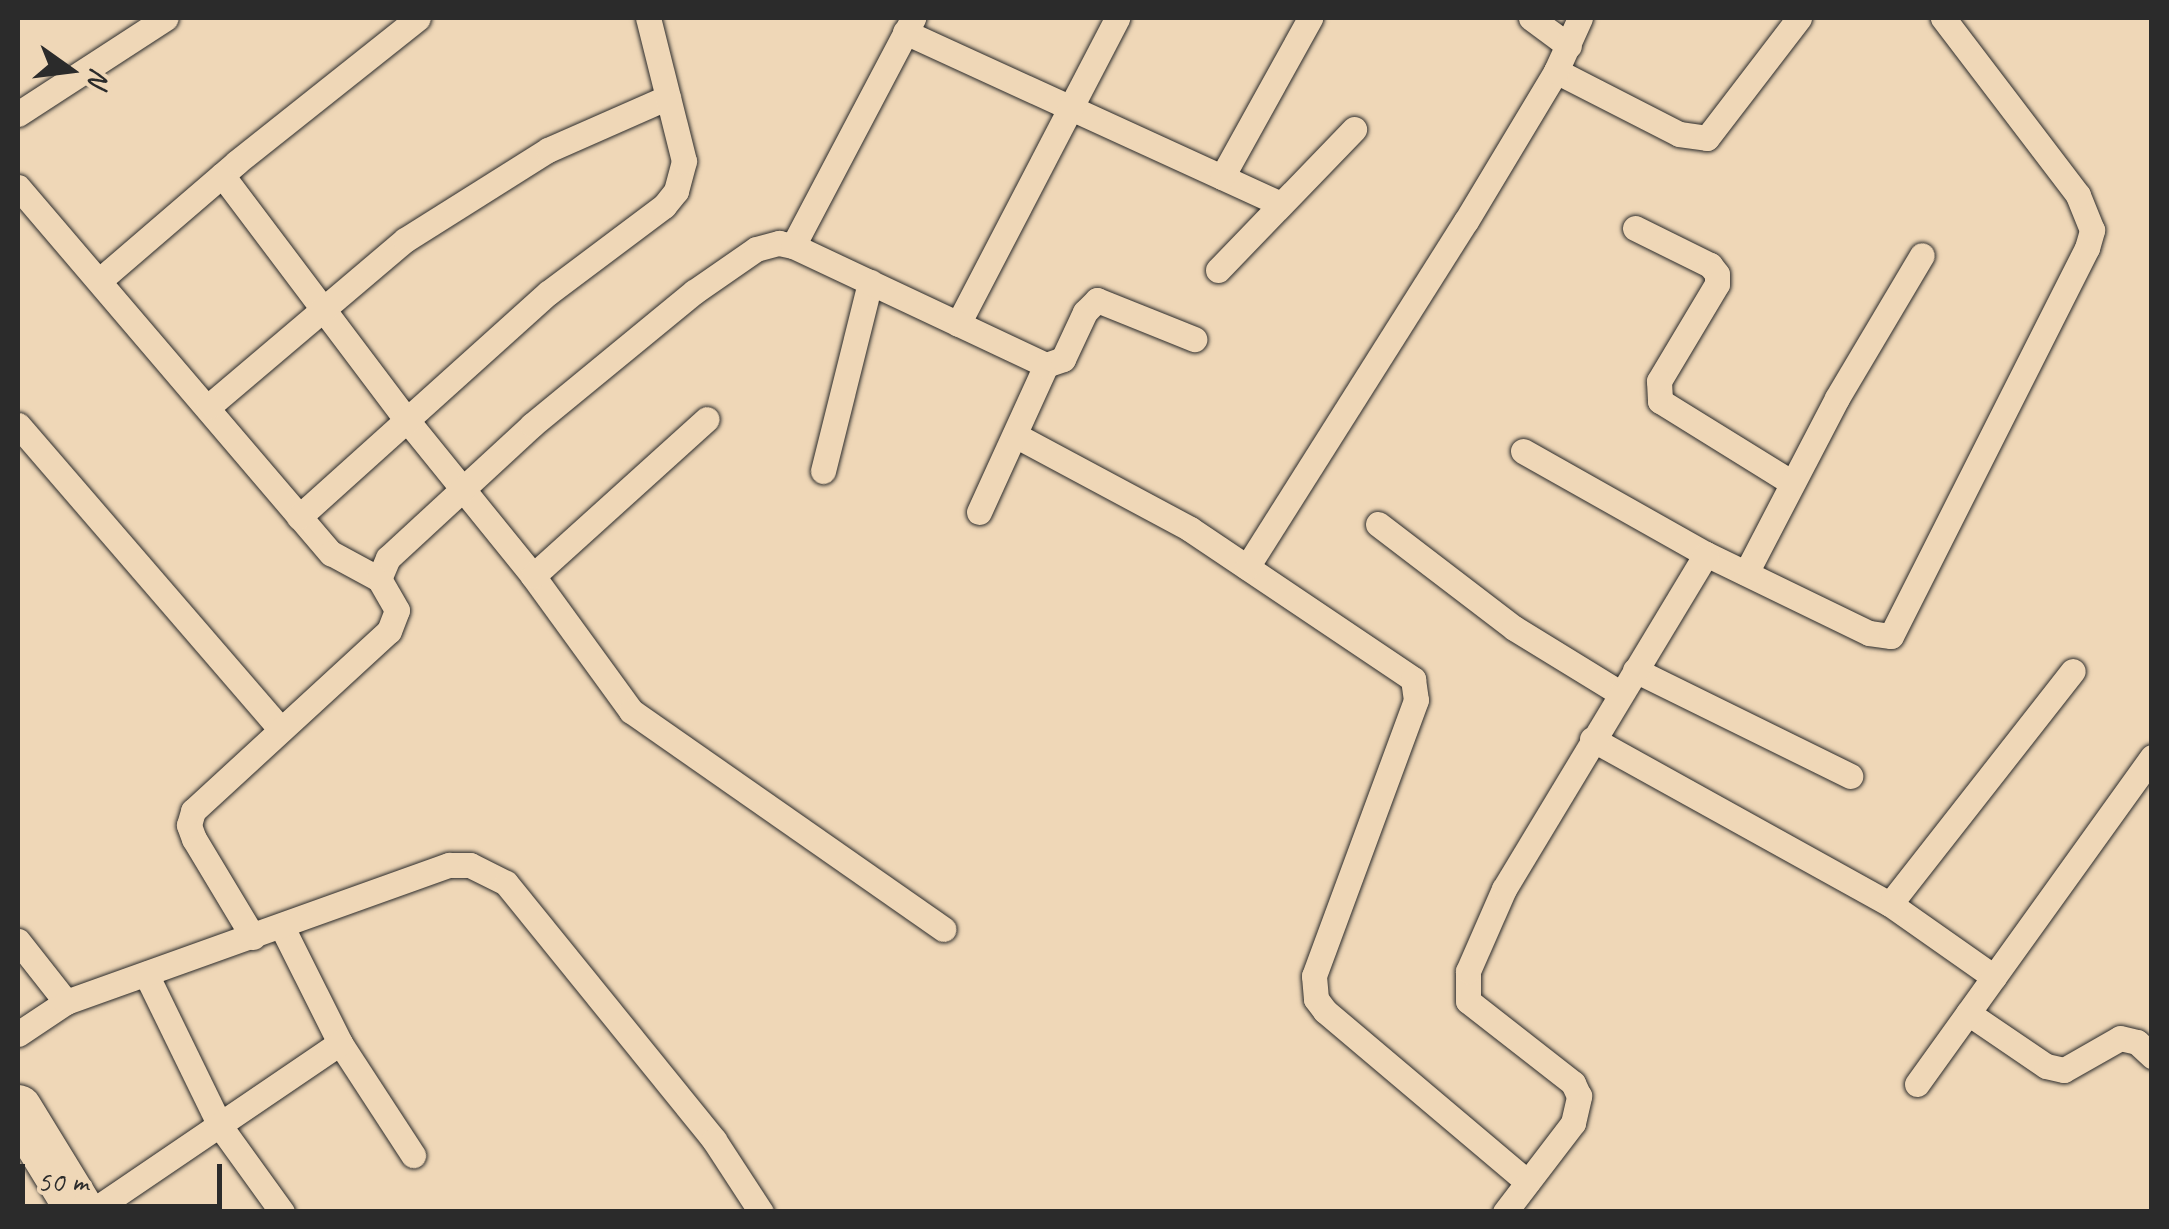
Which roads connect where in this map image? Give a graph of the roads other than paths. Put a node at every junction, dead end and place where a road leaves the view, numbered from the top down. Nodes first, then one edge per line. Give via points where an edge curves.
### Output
1 (166, 18) edge
2 (418, 18) edge
3 (648, 18) edge
4 (1117, 18) edge
5 (1310, 18) edge
6 (1531, 18) edge
7 (1580, 18) edge
8 (1799, 18) edge
9 (1943, 18) edge
10 (908, 25) edge
11 (1568, 46) junction
12 (1556, 71) junction
13 (668, 97) junction
14 (1070, 106) junction
15 (18, 114) edge
16 (1354, 129) dead end
17 (222, 175) junction
18 (1222, 177) junction
19 (18, 187) edge
20 (1281, 204) junction
21 (1635, 228) dead end
22 (793, 246) junction
23 (1922, 256) dead end
24 (1218, 270) dead end
25 (100, 280) junction
26 (870, 282) junction
27 (320, 308) junction
28 (958, 324) junction
29 (1194, 340) dead end
30 (1046, 365) junction
31 (208, 407) junction
32 (406, 418) junction
33 (708, 419) dead end
34 (18, 425) edge
35 (1015, 435) junction
36 (1523, 451) dead end
37 (823, 471) dead end
38 (1792, 483) junction
39 (462, 490) junction
40 (979, 512) dead end
41 (299, 517) junction
42 (1378, 524) dead end
43 (1706, 554) junction
44 (1247, 568) junction
45 (1746, 573) junction
46 (533, 576) junction
47 (380, 579) junction
48 (1635, 670) junction
49 (2073, 671) dead end
50 (1620, 693) junction
51 (280, 729) junction
52 (1592, 739) junction
53 (2152, 756) edge
54 (1850, 776) dead end
55 (1890, 904) junction
56 (282, 927) junction
57 (943, 929) dead end
58 (253, 937) junction
59 (18, 941) edge
60 (146, 974) junction
61 (1994, 977) junction
62 (66, 1002) junction
63 (1968, 1012) junction
64 (18, 1034) edge
65 (340, 1043) junction
66 (2152, 1056) edge
67 (1917, 1084) dead end
68 (18, 1110) edge
69 (220, 1126) junction
70 (413, 1155) dead end
71 (1527, 1182) junction
72 (81, 1212) edge
73 (92, 1212) edge
74 (282, 1212) edge
75 (761, 1212) edge
76 (1505, 1212) edge

1 - 15 street
2 - 17 street
3 - 13 street
4 - 14 street
5 - 18 street
6 - 11 street
7 - 11 street
8 - 12 street via 1707,138 1680,134
9 - 45 street via 2078,195 2092,230 2087,248 1890,636 1869,633
10 - 14 street
10 - 22 street
11 - 12 street
12 - 44 street
13 - 27 street via 496,180
13 - 32 street via 684,161 683,177 664,206 548,293
14 - 18 street
14 - 28 street
16 - 20 street
17 - 25 street
17 - 27 street
18 - 20 street
19 - 25 street
20 - 24 street
21 - 38 street via 1718,274 1660,382 1660,401
22 - 26 street
22 - 39 street via 756,248 694,292
23 - 38 street
25 - 31 street
26 - 28 street
26 - 37 street
27 - 31 street
27 - 32 street
28 - 30 street
29 - 30 street via 1097,300 1063,358
30 - 35 street
31 - 41 street
32 - 39 street
32 - 41 street
33 - 46 street
34 - 51 street
35 - 40 street
35 - 44 street via 1190,528
36 - 43 street
38 - 45 street
39 - 46 street
39 - 47 street via 388,558
41 - 47 street via 331,553
42 - 50 street via 1514,628
43 - 45 street
43 - 48 street
44 - 71 street via 1406,673 1417,688 1314,976 1316,999
46 - 57 street via 631,711
47 - 51 street via 398,610 390,631
48 - 50 street
48 - 54 street
49 - 55 street
50 - 52 street
51 - 58 street via 204,798 190,825
52 - 55 street
52 - 71 street via 1504,888 1465,990 1479,1013 1573,1083 1579,1096 1573,1123
53 - 61 street
55 - 61 street
56 - 58 street
56 - 65 street
56 - 75 street via 449,865 489,871 506,883 714,1140
58 - 60 street
59 - 62 street
60 - 62 street
60 - 69 street
61 - 63 street
62 - 64 street
63 - 66 street via 2046,1066 2064,1070 2120,1038
63 - 67 street
65 - 69 street
65 - 70 street
68 - 72 highway
69 - 73 street
69 - 74 street
71 - 76 street

